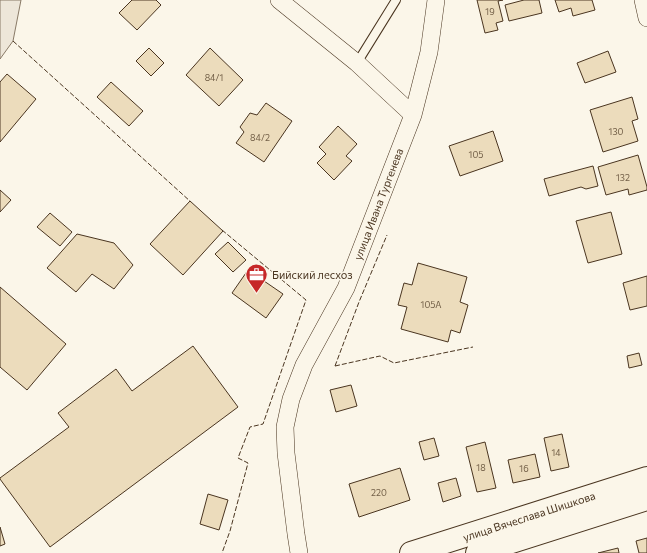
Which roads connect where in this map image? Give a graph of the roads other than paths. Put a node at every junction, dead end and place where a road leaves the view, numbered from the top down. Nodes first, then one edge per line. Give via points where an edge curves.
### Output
1 (279, 0) edge
2 (396, 0) edge
3 (436, 0) edge
4 (643, 0) edge
5 (647, 18) edge
6 (357, 63) junction
7 (413, 115) junction
8 (647, 478) edge
9 (647, 499) edge
10 (299, 553) edge
11 (411, 553) edge
12 (477, 553) edge

1 - 6 street
2 - 6 lane
3 - 7 street, улица Ивана Тургенева via 429,52
4 - 5 street
6 - 7 street
7 - 10 street, улица Ивана Тургенева via 346,288 304,365 291,399 285,427 286,453
8 - 11 main road, улица Вячеслава Шишкова
9 - 12 main road, улица Вячеслава Шишкова

